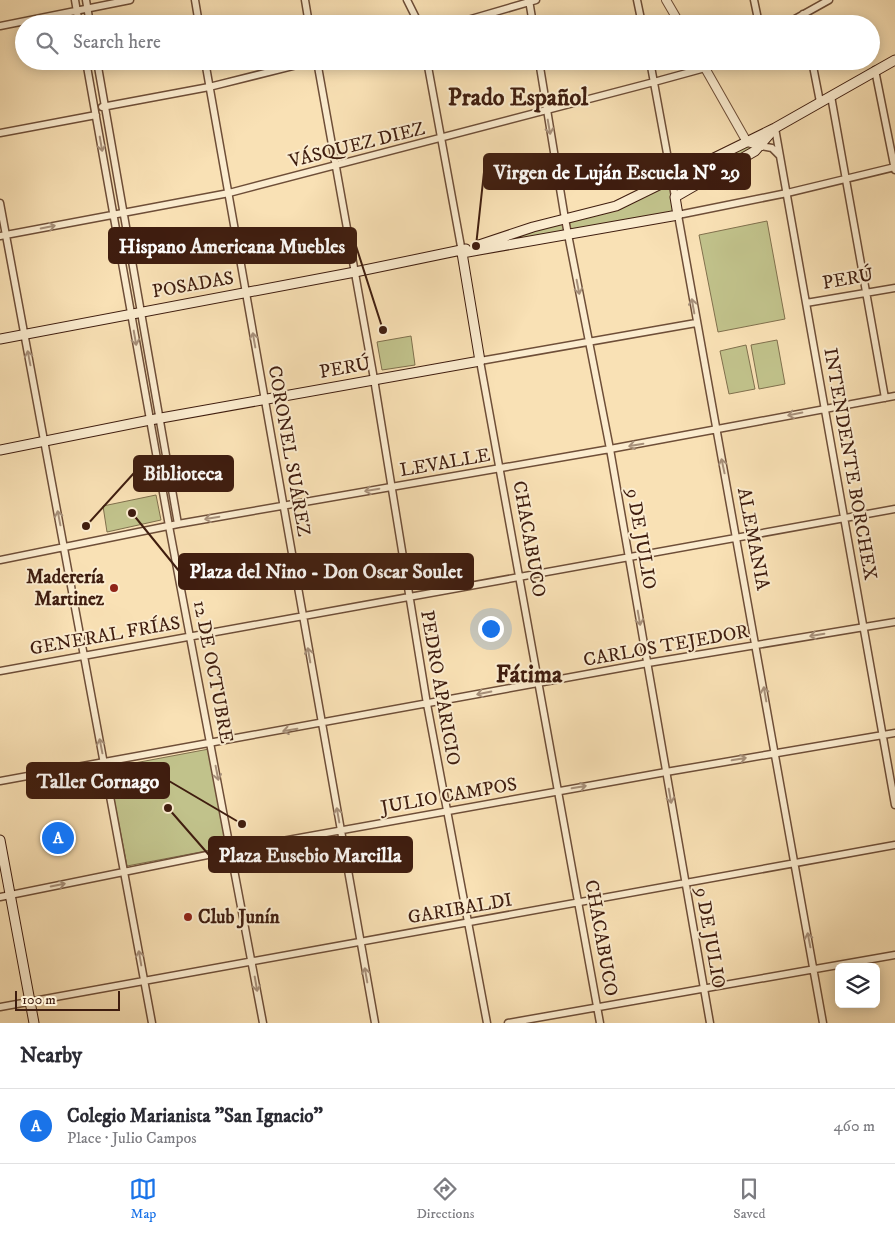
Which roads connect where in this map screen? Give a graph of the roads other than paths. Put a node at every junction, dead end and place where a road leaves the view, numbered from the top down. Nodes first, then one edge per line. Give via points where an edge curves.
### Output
1 (75, 0) edge
2 (86, 0) edge
3 (130, 0) edge
4 (195, 0) edge
5 (305, 0) edge
6 (407, 0) edge
7 (637, 0) edge
8 (666, 0) edge
9 (754, 0) edge
10 (829, 0) edge
11 (532, 1) edge
12 (87, 9) junction
13 (77, 11) junction
14 (803, 14) edge
15 (56, 15) edge
16 (78, 15) edge
17 (88, 15) edge
18 (198, 15) edge
19 (308, 15) edge
20 (414, 15) edge
21 (485, 15) edge
22 (533, 15) edge
23 (640, 15) edge
24 (675, 15) edge
25 (757, 15) edge
26 (15, 23) edge
27 (0, 26) edge
28 (895, 60) edge
29 (880, 68) edge
30 (88, 70) edge
31 (98, 70) edge
32 (206, 70) edge
33 (278, 70) edge
34 (317, 70) edge
35 (429, 70) edge
36 (540, 70) edge
37 (652, 70) edge
38 (687, 70) edge
39 (706, 70) edge
40 (814, 70) edge
41 (876, 70) joint
42 (654, 82) junction
43 (209, 87) junction
44 (831, 96) junction
45 (820, 102) junction
46 (104, 106) junction
47 (95, 108) junction
48 (546, 110) junction
49 (96, 115) junction
50 (774, 128) junction
51 (0, 133) edge
52 (441, 139) junction
53 (747, 142) junction
54 (761, 146) junction
55 (780, 155) junction
56 (336, 165) junction
57 (895, 169) edge
58 (672, 179) junction
59 (846, 180) junction
60 (228, 194) junction
61 (787, 194) junction
62 (675, 197) junction
63 (0, 204) edge
64 (123, 213) junction
65 (114, 215) junction
66 (678, 215) junction
67 (565, 219) junction
68 (568, 234) junction
69 (3, 235) edge
70 (462, 252) junction
71 (355, 272) junction
72 (895, 288) edge
73 (246, 292) junction
74 (867, 293) junction
75 (806, 303) junction
76 (141, 312) junction
77 (130, 313) junction
78 (696, 323) junction
79 (24, 334) junction
80 (0, 339) edge
81 (589, 341) junction
82 (480, 361) junction
83 (374, 379) junction
84 (895, 396) edge
85 (885, 398) junction
86 (264, 399) junction
87 (825, 409) junction
88 (160, 418) junction
89 (150, 420) junction
90 (715, 430) junction
91 (44, 441) junction
92 (610, 449) junction
93 (0, 450) edge
94 (500, 469) junction
95 (392, 487) junction
96 (283, 506) junction
97 (895, 509) edge
98 (845, 518) junction
99 (178, 524) junction
100 (169, 526) junction
101 (737, 537) junction
102 (64, 547) junction
103 (628, 557) junction
104 (0, 560) edge
105 (519, 576) junction
106 (410, 596) junction
107 (302, 615) junction
108 (895, 622) edge
109 (865, 627) junction
110 (190, 636) junction
111 (756, 646) junction
112 (84, 655) junction
113 (648, 663) junction
114 (0, 671) edge
115 (537, 683) junction
116 (427, 704) junction
117 (321, 724) junction
118 (895, 733) edge
119 (884, 734) junction
120 (211, 744) junction
121 (775, 753) junction
122 (104, 763) junction
123 (666, 772) junction
124 (0, 782) edge
125 (557, 791) junction
126 (895, 804) edge
127 (447, 811) junction
128 (340, 831) junction
129 (0, 840) edge
130 (895, 845) edge
131 (232, 850) junction
132 (794, 864) junction
133 (124, 872) junction
134 (686, 883) junction
135 (10, 895) junction
136 (0, 897) edge
137 (578, 903) junction
138 (468, 922) junction
139 (360, 942) junction
140 (895, 955) edge
141 (252, 961) junction
142 (815, 970) junction
143 (144, 981) junction
144 (704, 989) junction
145 (30, 1002) junction
146 (0, 1007) edge
147 (597, 1007) junction
148 (34, 1023) edge
149 (152, 1023) edge
150 (264, 1023) edge
151 (375, 1023) edge
152 (487, 1023) edge
153 (508, 1023) edge
154 (600, 1023) edge
155 (710, 1023) edge
156 (823, 1023) edge

1 - 13 street
2 - 12 street
3 - 12 street
4 - 18 street
5 - 19 street
6 - 20 street
7 - 23 street
8 - 24 street
9 - 25 street
10 - 14 street
11 - 21 street
11 - 22 street
12 - 13 street
12 - 17 street
13 - 15 street
13 - 16 street
26 - 27 street
28 - 29 main road, POSADAS
30 - 47 street, 12 DE OCTUBRE
31 - 46 street
32 - 43 street, CORONEL SUÁREZ
33 - 43 street
34 - 56 street, PEDRO APARICIO
35 - 52 street, CHACABUCO
36 - 48 street, 9 DE JULIO
37 - 42 street, ALEMANIA
38 - 42 street, VÁSQUEZ DIEZ
39 - 53 street
40 - 45 street
41 - 44 main road, POSADAS
41 - 57 street
42 - 48 street, VÁSQUEZ DIEZ
42 - 58 street, ALEMANIA
43 - 46 street
43 - 60 street, CORONEL SUÁREZ
44 - 45 main road, POSADAS
44 - 59 street
45 - 50 main road, POSADAS
46 - 47 street
46 - 64 street
47 - 49 street, 12 DE OCTUBRE
48 - 52 street, VÁSQUEZ DIEZ
48 -> 67 street, 9 DE JULIO
49 - 51 street
49 -> 65 street, 12 DE OCTUBRE
50 - 53 main road, POSADAS
50 - 54 main road
50 - 55 street, INTENDENTE BORCHEX
52 - 56 street, VÁSQUEZ DIEZ
52 - 70 street, CHACABUCO
53 - 54 street
53 - 58 main road, POSADAS
54 - 55 street via 772,148
54 - 62 main road
55 - 61 street, INTENDENTE BORCHEX
56 - 60 street, VÁSQUEZ DIEZ
56 - 71 street, PEDRO APARICIO
57 - 59 street
58 - 62 street, ALEMANIA
58 - 67 main road, POSADAS via 616,206
59 - 61 street
59 - 74 street
60 - 64 street, VÁSQUEZ DIEZ
60 - 73 street, CORONEL SUÁREZ
61 - 66 street
61 - 75 street, INTENDENTE BORCHEX
62 - 66 main road, ALEMANIA
63 - 69 street
64 - 65 street, VÁSQUEZ DIEZ
64 - 76 street
69 -> 65 street, VÁSQUEZ DIEZ
65 - 77 street, 12 DE OCTUBRE
66 - 68 main road, POSADAS
78 -> 66 street, ALEMANIA
67 - 68 street, 9 DE JULIO
67 - 70 main road, POSADAS
68 - 70 main road, POSADAS
68 -> 81 street, 9 DE JULIO
69 - 79 street
70 - 71 main road, POSADAS
70 - 82 main road, CHACABUCO
71 - 73 main road, POSADAS
71 - 83 street, PEDRO APARICIO
72 - 74 street, PERÚ
73 - 76 main road, POSADAS
86 -> 73 street, CORONEL SUÁREZ
74 - 75 street, PERÚ
74 - 85 street
75 - 87 street, INTENDENTE BORCHEX
76 - 77 main road, POSADAS
76 - 88 street
77 - 79 main road, POSADAS
77 -> 89 street, 12 DE OCTUBRE
78 - 81 street, PERÚ
78 - 90 street, ALEMANIA
79 - 80 main road, POSADAS
91 -> 79 street
81 - 82 street, PERÚ
81 - 92 street, 9 DE JULIO
82 - 83 main road, PERÚ
82 - 94 street, CHACABUCO
83 - 86 main road, PERÚ
83 - 95 street, PEDRO APARICIO
84 - 85 street, LEVALLE
85 - 87 street, LEVALLE
86 - 88 main road, PERÚ
86 - 96 street, CORONEL SUÁREZ
87 -> 90 street, LEVALLE
87 - 98 street, INTENDENTE BORCHEX
88 - 89 main road, PERÚ
88 - 99 street
89 - 91 main road, PERÚ
89 - 100 street, 12 DE OCTUBRE
90 -> 92 street, LEVALLE
101 -> 90 street, ALEMANIA
91 - 93 main road, PERÚ
102 -> 91 street
92 - 94 street, LEVALLE
92 - 103 street, 9 DE JULIO
94 - 95 street, LEVALLE
94 - 105 street, CHACABUCO
95 -> 96 street, LEVALLE
95 - 106 street, PEDRO APARICIO
96 -> 99 street, LEVALLE
96 - 107 street, CORONEL SUÁREZ
97 - 98 street, GENERAL FRÍAS
98 - 101 street, GENERAL FRÍAS
98 - 109 street, INTENDENTE BORCHEX
99 - 100 street, LEVALLE
100 - 102 street, LEVALLE
100 - 110 street, 12 DE OCTUBRE
101 - 103 street, GENERAL FRÍAS
101 - 111 street, ALEMANIA
102 - 104 street, LEVALLE
102 - 112 street
103 - 105 street, GENERAL FRÍAS
103 -> 113 street, 9 DE JULIO
105 - 106 street, GENERAL FRÍAS
105 - 115 street, CHACABUCO
106 - 107 street, GENERAL FRÍAS
106 - 116 street, PEDRO APARICIO
107 - 110 street, GENERAL FRÍAS
117 -> 107 street, CORONEL SUÁREZ
108 - 109 street, CARLOS TEJEDOR
109 -> 111 street, CARLOS TEJEDOR
109 - 119 street, INTENDENTE BORCHEX
110 - 112 street, GENERAL FRÍAS
110 - 120 street, 12 DE OCTUBRE
111 - 113 street, CARLOS TEJEDOR
121 -> 111 street, ALEMANIA
112 - 114 street, GENERAL FRÍAS
122 -> 112 street
113 - 115 street, CARLOS TEJEDOR
113 - 123 street, 9 DE JULIO
115 -> 116 street, CARLOS TEJEDOR
115 - 125 street, CHACABUCO
116 - 117 street, CARLOS TEJEDOR
116 - 127 street, PEDRO APARICIO
117 -> 120 street, CARLOS TEJEDOR
128 -> 117 street, CORONEL SUÁREZ
118 - 119 street, JULIO CAMPOS
119 - 121 street, JULIO CAMPOS
119 - 126 street, INTENDENTE BORCHEX
120 - 122 street, CARLOS TEJEDOR
120 -> 131 street, 12 DE OCTUBRE
123 -> 121 street, JULIO CAMPOS
121 - 132 street, ALEMANIA
122 - 124 street, CARLOS TEJEDOR
122 - 133 street
125 -> 123 street, JULIO CAMPOS
123 -> 134 street, 9 DE JULIO
125 - 127 street, JULIO CAMPOS
125 - 137 street, CHACABUCO
127 - 128 street, JULIO CAMPOS
127 - 138 street, PEDRO APARICIO
128 - 131 street, JULIO CAMPOS
128 - 139 street, CORONEL SUÁREZ
129 - 135 main road
130 - 132 street, GARIBALDI
131 - 133 street, JULIO CAMPOS
131 - 141 street, 12 DE OCTUBRE
132 - 134 street, GARIBALDI
142 -> 132 street, ALEMANIA
135 -> 133 street, JULIO CAMPOS
143 -> 133 street
134 - 137 street, GARIBALDI
134 - 144 street, 9 DE JULIO
135 - 136 street, JULIO CAMPOS
135 - 145 main road
137 - 138 street, GARIBALDI
137 - 147 street, CHACABUCO
138 - 139 street, GARIBALDI
138 - 152 street, PEDRO APARICIO
139 - 141 street, GARIBALDI
151 -> 139 street, CORONEL SUÁREZ
140 - 142 street
141 - 143 street, GARIBALDI
141 -> 150 street, 12 DE OCTUBRE
142 - 144 street
142 - 156 street, ALEMANIA
143 - 145 street, GARIBALDI
143 - 149 street
144 - 147 street
144 - 155 street, 9 DE JULIO
145 - 146 street, GARIBALDI
145 - 148 main road
147 - 153 street
147 - 154 street, CHACABUCO

